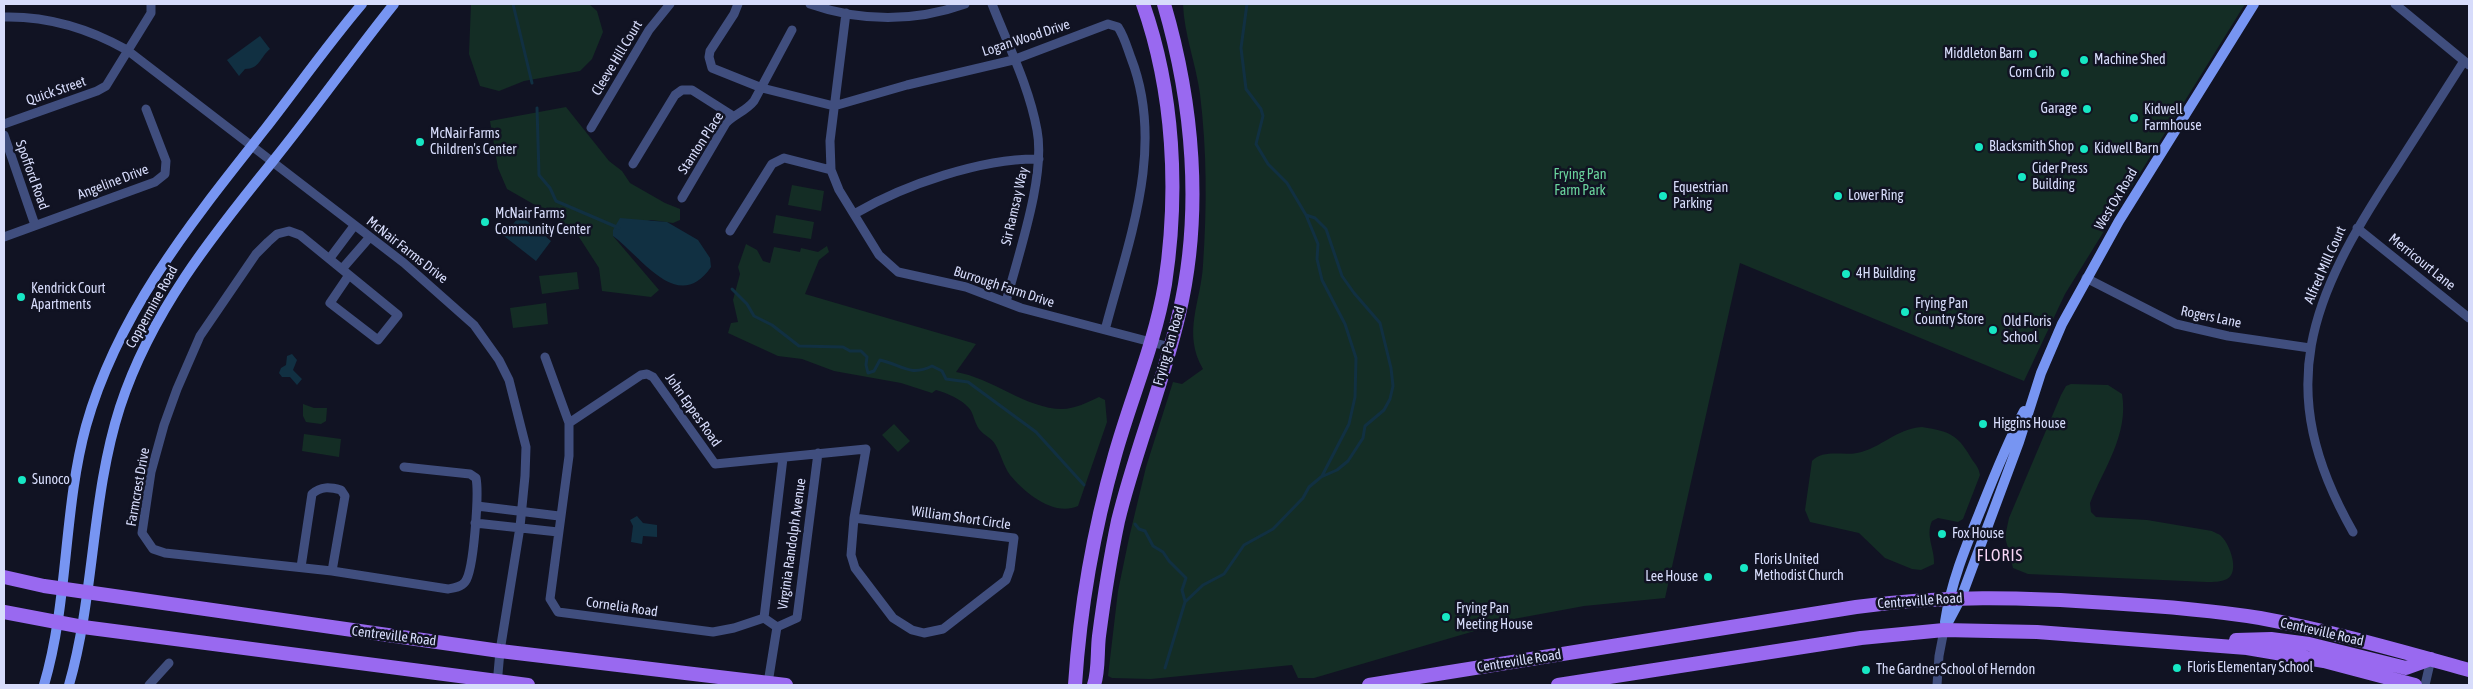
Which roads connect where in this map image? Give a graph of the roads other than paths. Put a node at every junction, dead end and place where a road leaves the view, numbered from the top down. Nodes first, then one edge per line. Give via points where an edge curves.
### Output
1 (151, 4) edge
2 (362, 4) edge
3 (394, 4) edge
4 (670, 4) edge
5 (738, 4) edge
6 (810, 4) edge
7 (965, 4) edge
8 (992, 4) edge
9 (1143, 4) edge
10 (1164, 4) edge
11 (2254, 4) edge
12 (2394, 4) edge
13 (846, 14) junction
14 (4, 17) edge
15 (792, 30) dead end
16 (128, 50) junction
17 (1013, 60) junction
18 (2466, 63) edge
19 (762, 88) junction
20 (834, 106) junction
21 (146, 108) dead end
22 (733, 116) junction
23 (4, 124) edge
24 (591, 128) dead end
25 (4, 135) edge
26 (251, 145) junction
27 (1038, 159) junction
28 (272, 161) junction
29 (633, 164) dead end
30 (831, 170) junction
31 (682, 198) dead end
32 (856, 213) junction
33 (35, 225) junction
34 (354, 226) junction
35 (2357, 228) junction
36 (730, 231) dead end
37 (4, 237) edge
38 (369, 238) junction
39 (330, 258) junction
40 (345, 272) junction
41 (2086, 278) junction
42 (1006, 302) junction
43 (2469, 318) edge
44 (1105, 330) junction
45 (1151, 342) junction
46 (1170, 348) junction
47 (2310, 348) junction
48 (545, 357) dead end
49 (569, 423) junction
50 (866, 450) joint
51 (818, 453) junction
52 (783, 458) junction
53 (404, 466) dead end
54 (477, 506) junction
55 (521, 511) junction
56 (559, 516) junction
57 (854, 518) junction
58 (475, 523) junction
59 (520, 527) junction
60 (558, 532) junction
61 (2353, 532) dead end
62 (301, 567) junction
63 (332, 571) junction
64 (4, 577) edge
65 (63, 589) junction
66 (88, 592) junction
67 (1955, 598) junction
68 (4, 612) edge
69 (764, 618) junction
70 (59, 623) junction
71 (83, 627) junction
72 (777, 627) junction
73 (1944, 630) junction
74 (2194, 643) junction
75 (500, 651) junction
76 (2431, 659) junction
77 (169, 663) dead end
78 (2469, 670) edge
79 (497, 683) edge
80 (768, 683) junction
81 (1581, 684) edge
82 (44, 685) edge
83 (69, 685) edge
84 (149, 685) edge
85 (528, 685) edge
86 (786, 685) edge
87 (1075, 685) edge
88 (1094, 685) edge
89 (1369, 685) edge
90 (1558, 685) edge
91 (1937, 685) edge
92 (2415, 685) edge
93 (2425, 685) edge

1 - 16 street, Quick Street via 151,13
2 - 26 street, Coppermine Road
3 - 28 street, Coppermine Road
4 - 24 street, Cleeve Hill Court via 649,30
5 - 19 street via 710,51 710,64 718,72
6 - 13 street
7 - 13 street via 907,17
8 - 17 street, Sir Ramsay Way
9 - 45 main road, Frying Pan Road via 1164,90 1172,168 1170,244
10 - 46 main road, Frying Pan Road via 1176,46 1186,102 1192,176 1186,270 1180,313
11 - 41 street, West Ox Road
12 - 18 street
13 - 20 street, Burrough Farm Drive
14 - 16 street, McNair Farms Drive via 45,19 71,25 98,34
15 - 19 street, Stanton Place
16 - 23 street, Quick Street via 106,86
16 - 26 street, McNair Farms Drive
17 - 20 street, Logan Wood Drive
17 - 27 street, Sir Ramsay Way via 1029,97 1038,132
17 - 44 street, Logan Wood Drive via 1108,24 1118,27 1138,75 1144,104 1144,173
18 - 35 street, Alfred Mill Court
19 - 20 street
19 - 22 street, Stanton Place via 746,110
20 - 30 street, Burrough Farm Drive
21 - 33 street, Angeline Drive via 166,161 165,174 155,182
22 - 29 street via 692,90 682,90 675,96
22 - 31 street, Stanton Place
25 - 33 street, Spofford Road
26 - 28 street, McNair Farms Drive
26 - 65 street, Coppermine Road via 172,251 127,322 94,401 78,463
27 - 32 street via 1009,160 946,175 883,197
27 - 42 street, Sir Ramsay Way via 1038,177
28 - 34 street, McNair Farms Drive
28 - 66 street, Coppermine Road via 191,265 143,349 120,406 108,456
30 - 32 street, Burrough Farm Drive
30 - 36 street via 784,158 777,160
32 - 42 street, Burrough Farm Drive via 879,254 898,272 966,287
33 - 37 street, Angeline Drive
34 - 38 street, McNair Farms Drive
34 - 39 street
35 - 43 street, Merricourt Lane
35 - 47 street, Alfred Mill Court via 2325,294
38 - 40 street, Farmcrest Drive
38 - 55 street, McNair Farms Drive via 458,308 499,360 509,380 526,447
39 - 40 street, Farmcrest Drive
39 - 62 street, Farmcrest Drive via 300,235 289,231 277,234 256,254 231,289 200,336 177,389 151,472 142,533 153,549
40 - 40 street, Farmcrest Drive via 398,315 378,340 330,303
41 - 47 street, Rogers Lane via 2176,324 2228,336
41 - 67 street, West Ox Road via 2053,344 2016,450
42 - 44 street, Burrough Farm Drive
44 - 45 street, Burrough Farm Drive
45 - 46 street, Burrough Farm Drive
45 - 87 main road, Frying Pan Road via 1102,504 1079,633
46 - 88 main road, Frying Pan Road via 1132,466 1118,523 1107,577
47 - 61 street, Alfred Mill Court via 2308,390 2315,447 2327,483
48 - 49 street, Cornelia Road
49 - 52 street, John Eppes Road via 641,375 648,374 716,464
49 - 56 street, Cornelia Road via 569,456
50 - 51 street, John Eppes Road
50 - 57 street, William Short Circle
51 - 52 street, John Eppes Road
51 - 72 street, Virginia Randolph Avenue via 797,618
52 - 69 street, Virginia Randolph Avenue
53 - 54 street, Farmcrest Drive via 470,474 476,478
54 - 55 street
54 - 58 street, Farmcrest Drive
55 - 56 street
55 - 59 street, McNair Farms Drive
56 - 60 street, Cornelia Road
57 - 57 street, William Short Circle via 851,554 855,568 893,618 912,630 924,633 943,629 1006,580 1014,538
58 - 59 street
58 - 63 street, Farmcrest Drive via 466,581 458,587 448,589
59 - 60 street
59 - 75 street, McNair Farms Drive
60 - 69 street, Cornelia Road via 550,598 558,612 713,632
62 - 63 street, Farmcrest Drive
62 - 63 street via 312,494 318,488 330,487 342,490 345,496
64 - 65 main road, Centreville Road
65 - 66 main road, Centreville Road
65 - 70 street, Coppermine Road
66 - 71 street, Coppermine Road
66 - 75 main road, Centreville Road
67 - 73 street, West Ox Road
67 - 76 main road, Centreville Road via 2048,599 2222,612 2312,629
67 - 89 main road, Centreville Road via 1836,610
68 - 70 main road
69 - 72 street, Virginia Randolph Avenue
70 - 71 main road
70 - 82 street, Coppermine Road
71 - 79 main road
71 - 83 street, Coppermine Road
72 - 80 street, Virginia Randolph Avenue
73 - 74 main road, Centreville Road via 2037,632
73 - 81 main road, Centreville Road via 1861,638
73 - 91 street, West Ox Road
74 - 76 main road via 2286,640 2333,648 2406,668
74 - 92 main road, Centreville Road via 2287,653
75 - 79 street, McNair Farms Drive
75 - 80 main road, Centreville Road
76 - 78 main road, Centreville Road
76 - 93 street
77 - 84 street
79 - 85 main road
80 - 86 main road, Centreville Road
81 - 90 main road, Centreville Road

